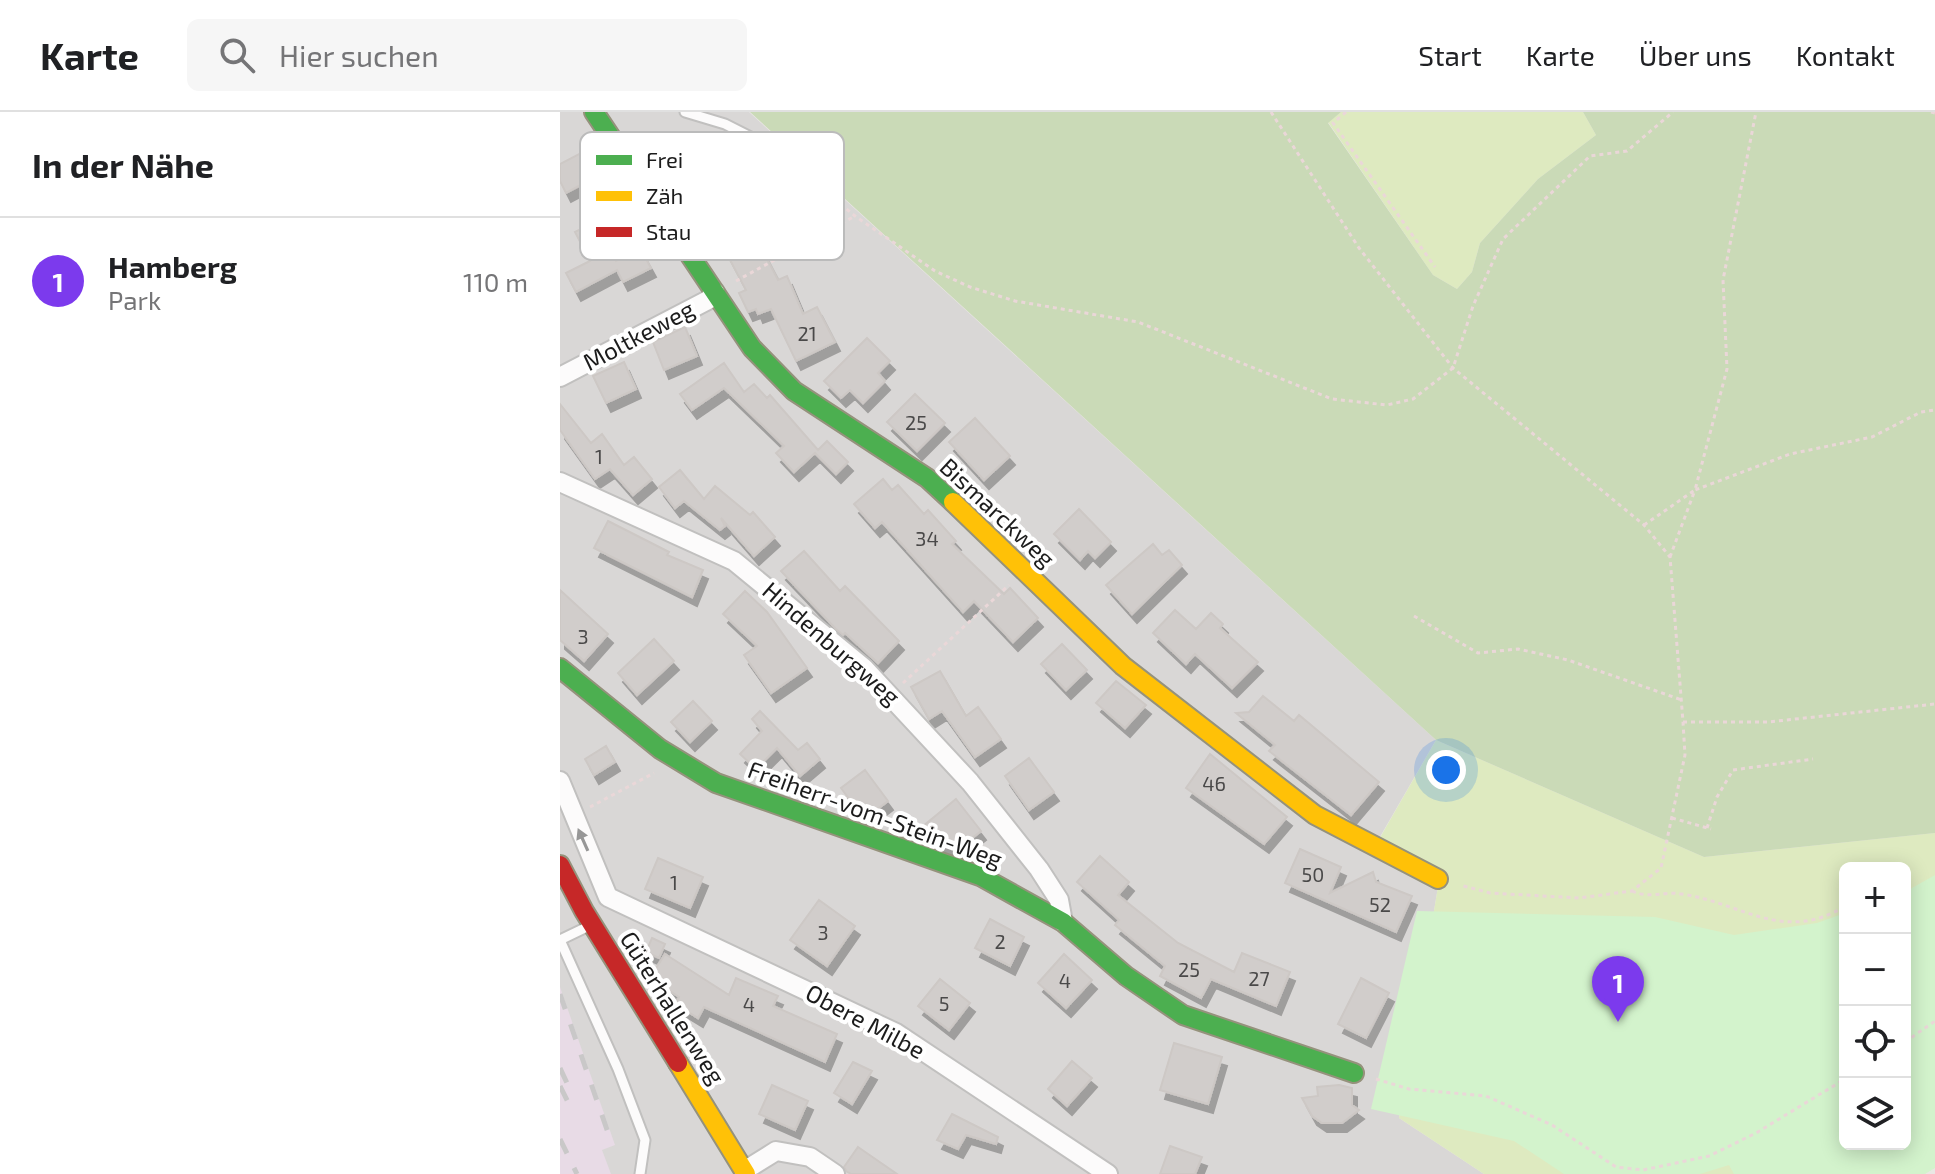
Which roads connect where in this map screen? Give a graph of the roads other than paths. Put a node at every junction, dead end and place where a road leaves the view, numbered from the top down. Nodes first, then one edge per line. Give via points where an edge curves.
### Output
1 (594, 112) edge
2 (685, 112) edge
3 (607, 132) edge
4 (741, 132) edge
5 (693, 260) edge
6 (715, 292) junction
7 (560, 377) edge
8 (560, 482) edge
9 (560, 668) edge
10 (560, 781) edge
11 (560, 865) edge
12 (1438, 879) road end
13 (608, 897) junction
14 (588, 918) junction
15 (1063, 922) junction
16 (560, 940) edge
17 (1354, 1073) road end
18 (745, 1172) edge
19 (640, 1174) edge
20 (835, 1174) edge
21 (1108, 1174) edge

1 - 3 street, Bismarckweg
2 - 4 lane
5 - 6 street, Bismarckweg
6 - 7 street, Moltkeweg
6 - 12 street, Bismarckweg via 752,348 794,391 927,478 1123,666 1315,815
8 - 15 street, Hindenburgweg via 734,561 891,694 1039,869 1059,900
9 - 15 street, Freiherr-vom-Stein-Weg via 677,760 716,783 980,876
13 -> 10 street
11 - 14 street, Güterhallenweg
13 - 14 street
13 - 21 street, Obere Milbe via 896,1033
14 - 16 lane
14 - 18 street, Güterhallenweg
15 - 17 street, Freiherr-vom-Stein-Weg via 1126,976 1183,1015
16 - 19 lane via 645,1140
18 - 20 street via 776,1151 810,1157

